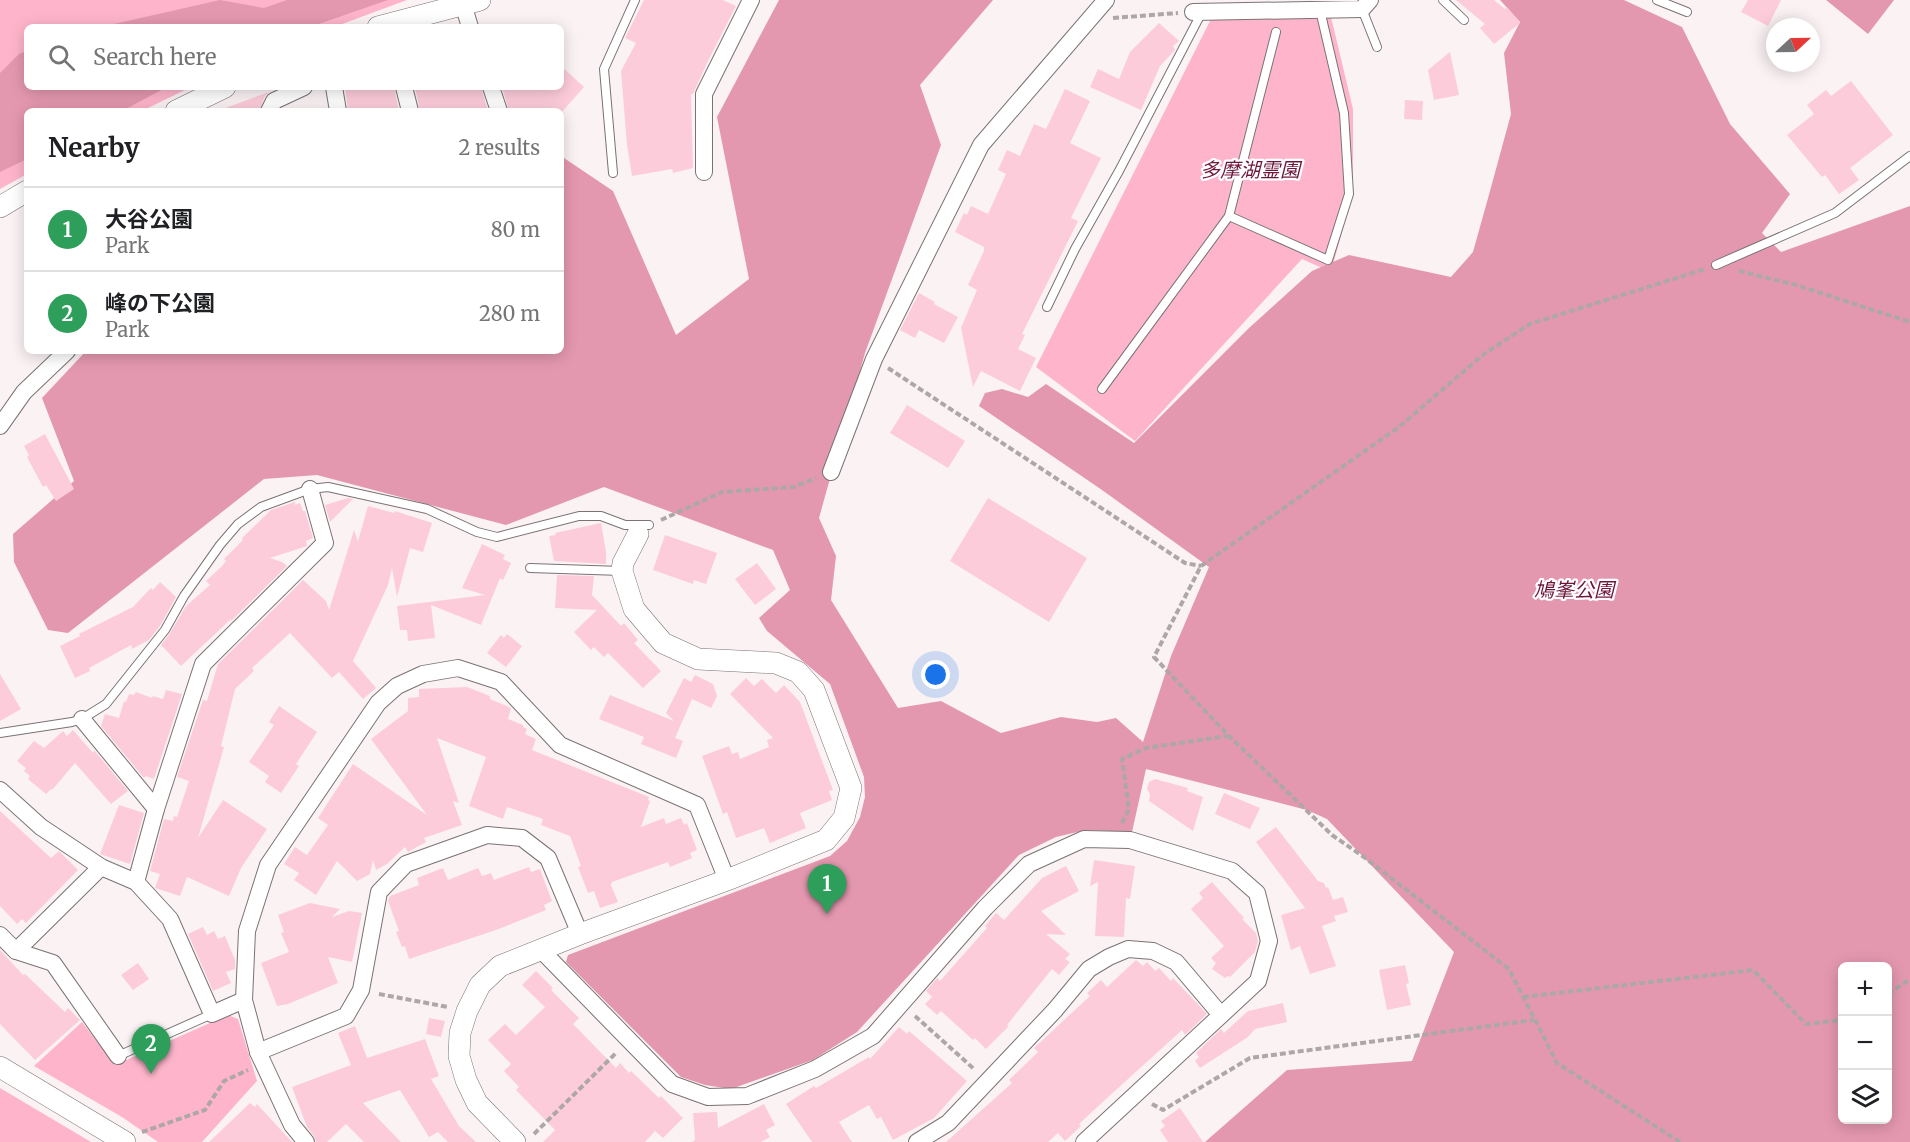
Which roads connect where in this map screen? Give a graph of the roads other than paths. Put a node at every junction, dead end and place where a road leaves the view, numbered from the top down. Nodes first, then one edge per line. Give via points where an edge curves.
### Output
1 (634, 0) edge
2 (1106, 0) edge
3 (1443, 0) edge
4 (1657, 0) edge
5 (471, 2) edge
6 (745, 2) edge
7 (1366, 5) edge
8 (1320, 10) junction
9 (1198, 12) joint
10 (1687, 12) dead end
11 (1464, 20) dead end
12 (393, 24) edge
13 (470, 24) edge
14 (1276, 32) dead end
15 (1377, 47) dead end
16 (219, 90) edge
17 (298, 90) edge
18 (334, 90) edge
19 (405, 90) edge
20 (492, 90) edge
21 (182, 108) edge
22 (270, 108) edge
23 (338, 108) edge
24 (409, 108) edge
25 (498, 108) edge
26 (1910, 156) edge
27 (704, 172) dead end
28 (613, 173) dead end
29 (24, 194) edge
30 (0, 207) edge
31 (1229, 216) junction
32 (1716, 266) road end
33 (1047, 307) dead end
34 (64, 354) edge
35 (1102, 389) dead end
36 (0, 426) edge
37 (831, 472) road end
38 (310, 489) junction
39 (643, 530) joint
40 (530, 568) dead end
41 (622, 571) junction
42 (82, 719) junction
43 (0, 733) edge
44 (0, 790) edge
45 (156, 809) junction
46 (101, 867) junction
47 (727, 880) junction
48 (136, 882) junction
49 (580, 934) junction
50 (0, 935) edge
51 (541, 950) junction
52 (16, 951) junction
53 (244, 1000) junction
54 (212, 1014) junction
55 (1221, 1015) junction
56 (118, 1056) joint
57 (260, 1058) junction
58 (0, 1067) edge
59 (132, 1138) edge
60 (522, 1140) edge
61 (306, 1142) edge
62 (917, 1142) edge
63 (1084, 1142) edge

1 - 28 lane via 604,69
2 - 37 street via 981,145 874,359
3 - 11 lane
4 - 10 lane
5 - 12 street
5 - 13 street
6 - 27 street via 704,94
7 - 8 street
7 - 15 lane
8 - 9 street
8 - 31 lane via 1344,113 1349,194 1328,260
9 - 33 lane
14 - 31 lane
16 - 21 street
17 - 22 street via 274,101
18 - 23 street
19 - 24 street
20 - 25 street
26 - 32 lane via 1835,213
29 - 30 street
31 - 35 lane
34 - 36 street via 24,392
38 - 39 lane via 328,487 427,509 497,537 579,516 601,516
38 - 42 lane via 261,507 238,524 184,596 165,630 114,695
38 - 45 street via 325,543 203,664
39 - 41 street
40 - 41 lane
41 - 47 street via 634,609 663,643 698,659 776,663 798,672 814,690 851,788 844,818 826,840
42 - 43 lane
42 - 45 street
44 - 46 street via 41,827
45 - 48 street
46 - 48 street
46 - 52 street
47 - 49 street
47 - 53 street via 697,805 560,745 501,682 458,668 423,674 397,686 378,703 268,865 247,931
48 - 54 street via 170,919
49 - 51 street
49 - 57 street via 548,858 522,838 487,835 406,864 379,892 361,990 346,1016
50 - 52 street
51 - 55 street via 672,1084 708,1097 747,1096 815,1069 873,1036 985,908 1029,864 1084,839 1130,840 1232,871 1257,893 1269,941 1258,981
51 - 60 street via 500,966 480,985 460,1033 459,1056 477,1103
52 - 56 street via 53,963
53 - 54 street
53 - 57 street
54 - 56 lane
55 - 62 street via 1176,962 1154,951 1128,949 1089,969 948,1123
55 - 63 street
57 - 61 street via 292,1125
58 - 59 street

